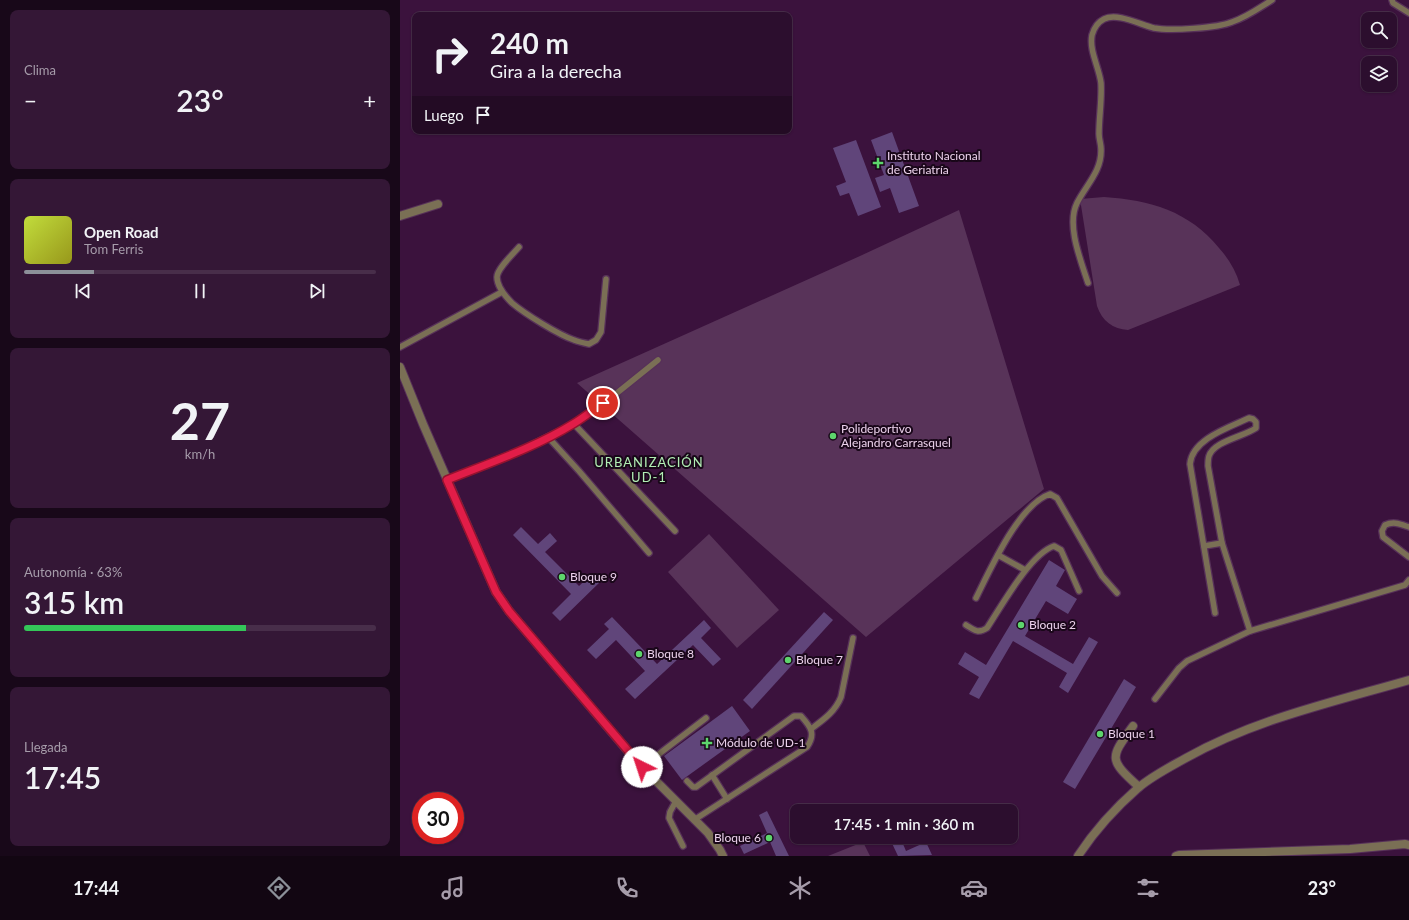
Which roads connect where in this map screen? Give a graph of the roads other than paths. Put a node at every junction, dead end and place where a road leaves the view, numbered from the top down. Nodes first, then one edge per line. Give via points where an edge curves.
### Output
1 (1272, 0) edge
2 (1392, 0) edge
3 (1409, 13) edge
4 (438, 204) dead end
5 (400, 216) edge
6 (519, 247) dead end
7 (606, 279) dead end
8 (1088, 283) dead end
9 (502, 292) junction
10 (400, 347) edge
11 (658, 360) dead end
12 (400, 367) edge
13 (574, 424) junction
14 (548, 437) junction
15 (447, 480) junction
16 (1409, 527) edge
17 (675, 531) dead end
18 (1222, 543) junction
19 (1204, 546) junction
20 (649, 553) dead end
21 (998, 555) junction
22 (1409, 557) edge
23 (1025, 570) junction
24 (1409, 580) edge
25 (1079, 591) dead end
26 (1116, 593) dead end
27 (976, 598) dead end
28 (1215, 613) dead end
29 (966, 625) dead end
30 (1250, 631) junction
31 (853, 638) dead end
32 (1409, 680) edge
33 (1155, 699) dead end
34 (706, 718) dead end
35 (1133, 726) dead end
36 (811, 729) junction
37 (642, 767) junction
38 (712, 775) junction
39 (686, 781) dead end
40 (1139, 787) junction
41 (727, 798) junction
42 (676, 801) junction
43 (694, 820) junction
44 (1409, 845) edge
45 (683, 846) dead end
46 (1226, 855) edge
47 (723, 856) edge
48 (1078, 856) edge
49 (1176, 856) edge

1 - 8 lane via 1231,23 1201,27 1154,28 1116,17 1106,18 1095,28 1092,46 1101,84 1101,159 1073,214 1075,243
2 - 3 lane
4 - 5 street
6 - 9 lane via 498,272
7 - 9 lane via 601,332 596,340 589,344 573,340 551,329 512,303
9 - 10 lane
11 - 13 lane
12 - 15 street
13 - 14 lane
13 - 17 lane
14 - 15 lane
14 - 20 lane
15 - 37 street via 504,605
16 - 22 lane via 1391,522 1385,525 1382,531 1383,537
18 - 19 lane
18 - 19 lane via 1208,457 1212,449 1256,428 1256,422 1249,418 1206,439 1190,459
18 - 30 lane
19 - 28 lane
21 - 23 lane
21 - 26 lane via 1010,532 1026,511 1050,494 1057,498 1102,576
21 - 27 lane
23 - 25 lane via 1048,548 1054,546 1061,550
23 - 29 lane via 987,628 977,632
24 - 30 lane via 1405,585
30 - 33 lane via 1186,661
31 - 36 lane via 838,705
32 - 40 street via 1274,718 1210,744
34 - 37 lane
35 - 40 street via 1118,746 1115,760 1123,773
36 - 38 lane via 801,716 794,716
36 - 41 lane via 812,740 807,747
37 - 42 street
38 - 39 lane via 692,787
38 - 41 lane
40 - 48 street via 1093,833
41 - 43 lane
42 - 43 street
42 - 45 lane via 669,818
43 - 47 street via 708,833
44 - 46 street
46 - 49 street

